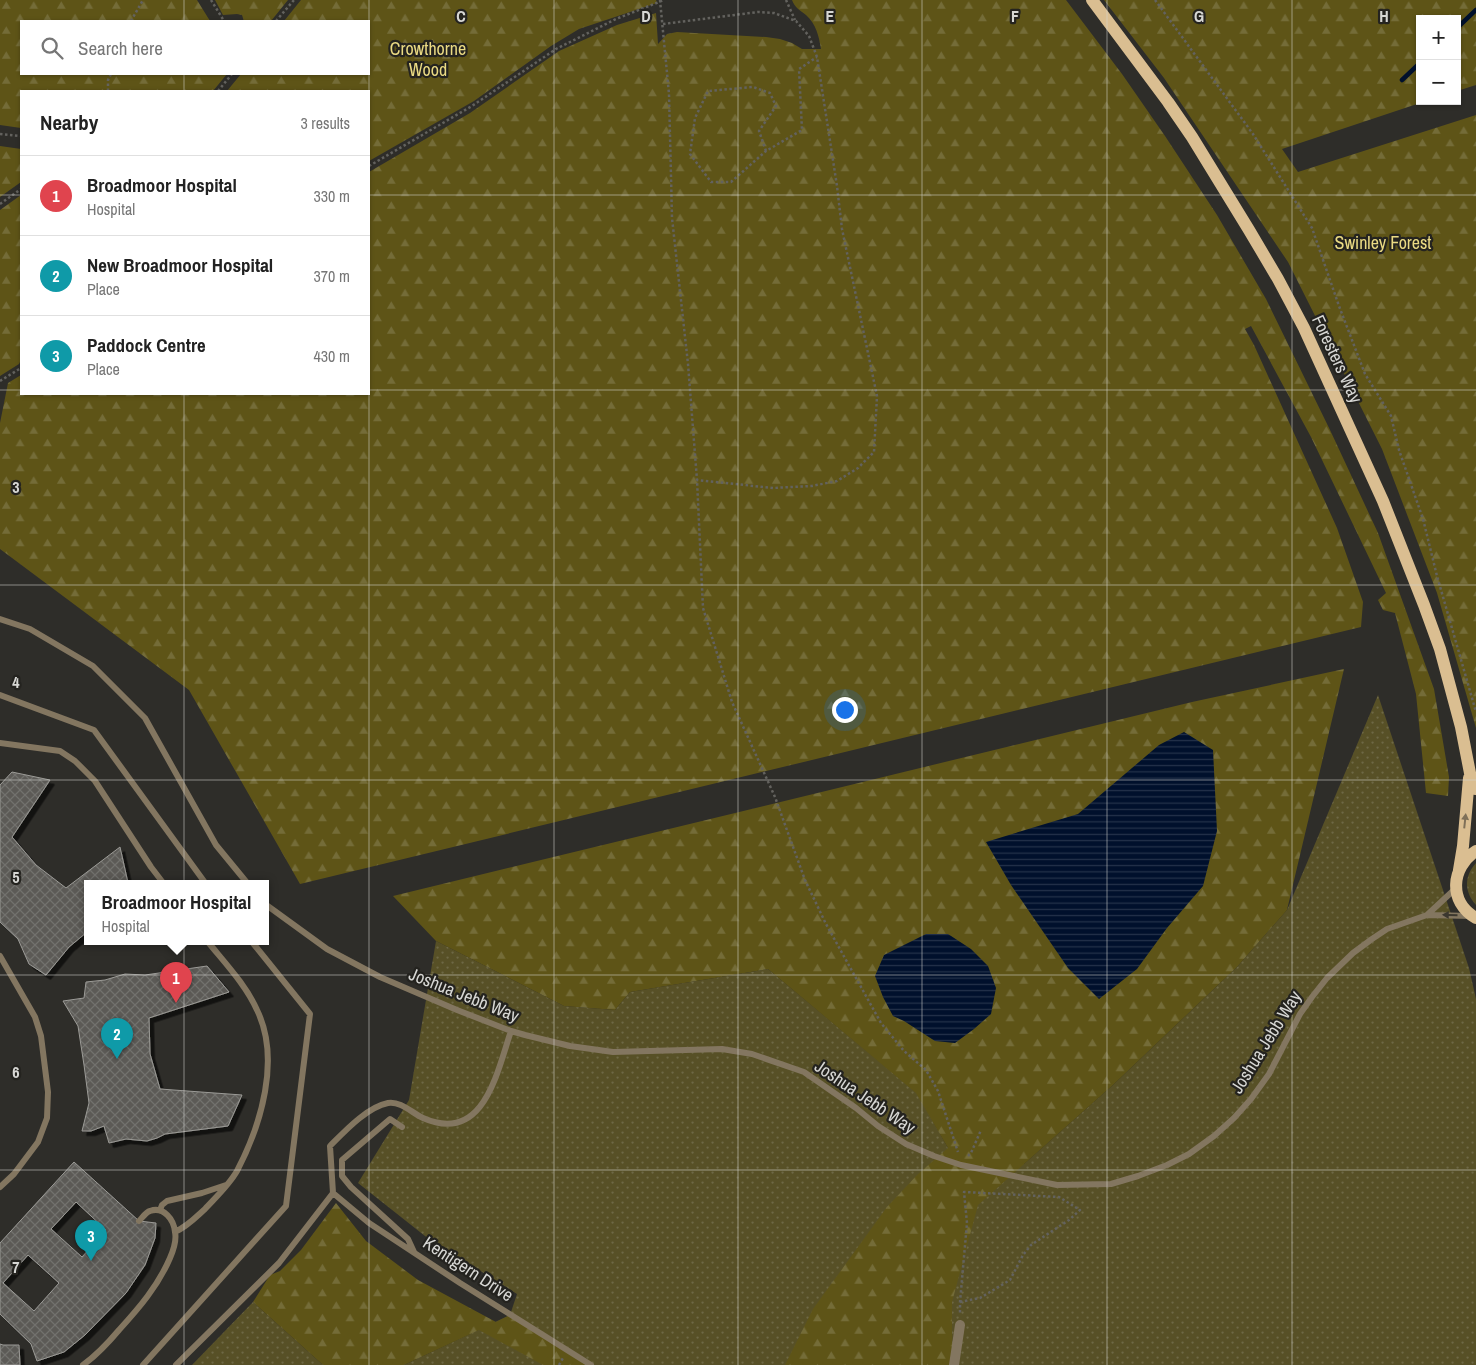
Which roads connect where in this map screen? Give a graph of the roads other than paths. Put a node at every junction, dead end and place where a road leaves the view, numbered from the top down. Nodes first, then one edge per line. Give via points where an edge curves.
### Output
1 (1092, 0) edge
2 (0, 619) edge
3 (0, 695) edge
4 (0, 743) edge
5 (1470, 772) junction
6 (1476, 789) edge
7 (1476, 851) edge
8 (1459, 870) junction
9 (161, 880) edge
10 (203, 880) edge
11 (245, 880) edge
12 (1456, 888) junction
13 (269, 907) edge
14 (1427, 915) junction
15 (1474, 917) edge
16 (210, 945) edge
17 (254, 945) edge
18 (0, 956) edge
19 (511, 1031) junction
20 (402, 1127) dead end
21 (227, 1184) junction
22 (0, 1187) edge
23 (332, 1193) junction
24 (160, 1210) junction
25 (139, 1221) dead end
26 (176, 1232) junction
27 (414, 1253) junction
28 (960, 1325) dead end
29 (83, 1365) edge
30 (143, 1365) edge
31 (176, 1365) edge
32 (591, 1365) edge
33 (954, 1365) edge

1 - 5 main road, Foresters Way via 1192,137 1304,328 1383,501 1424,605 1452,691
2 - 11 lane via 30,629 93,666 145,718 216,845
3 - 10 lane via 94,730
4 - 9 lane via 60,751 75,761 95,781
5 - 6 main road, Foresters Way
8 -> 5 main road, Foresters Way
7 - 8 main road via 1466,858
8 - 12 main road, Foresters Way
12 - 14 lane, Joshua Jebb Way
12 - 15 main road via 1463,907
13 - 19 lane, Joshua Jebb Way via 327,949 380,977
15 -> 14 lane, Joshua Jebb Way
14 - 19 lane, Joshua Jebb Way via 1372,938 1327,978 1300,1014 1251,1099 1214,1136 1167,1166 1110,1184 1057,1185 961,1165 934,1156 906,1144 878,1126 804,1072 752,1054 722,1049 612,1052 570,1046
16 - 21 lane via 258,1010 265,1033 268,1064 264,1101 252,1138
17 - 30 lane via 310,1014 286,1206
18 - 22 lane via 35,1017 41,1036 48,1092 47,1118 38,1142
19 - 23 lane via 490,1092 467,1120 442,1123 424,1118 397,1103 388,1103 375,1107 350,1126 330,1146
20 - 27 lane via 390,1120 342,1160 342,1176 408,1239
21 - 24 lane via 167,1201
21 - 26 lane via 186,1228
23 - 27 lane, Kentigern Drive via 369,1224
23 - 31 lane via 279,1263
24 - 25 lane via 150,1211
24 - 26 lane via 172,1220
26 - 29 lane via 170,1259 146,1299 98,1354
27 - 32 lane, Kentigern Drive
28 - 33 street

